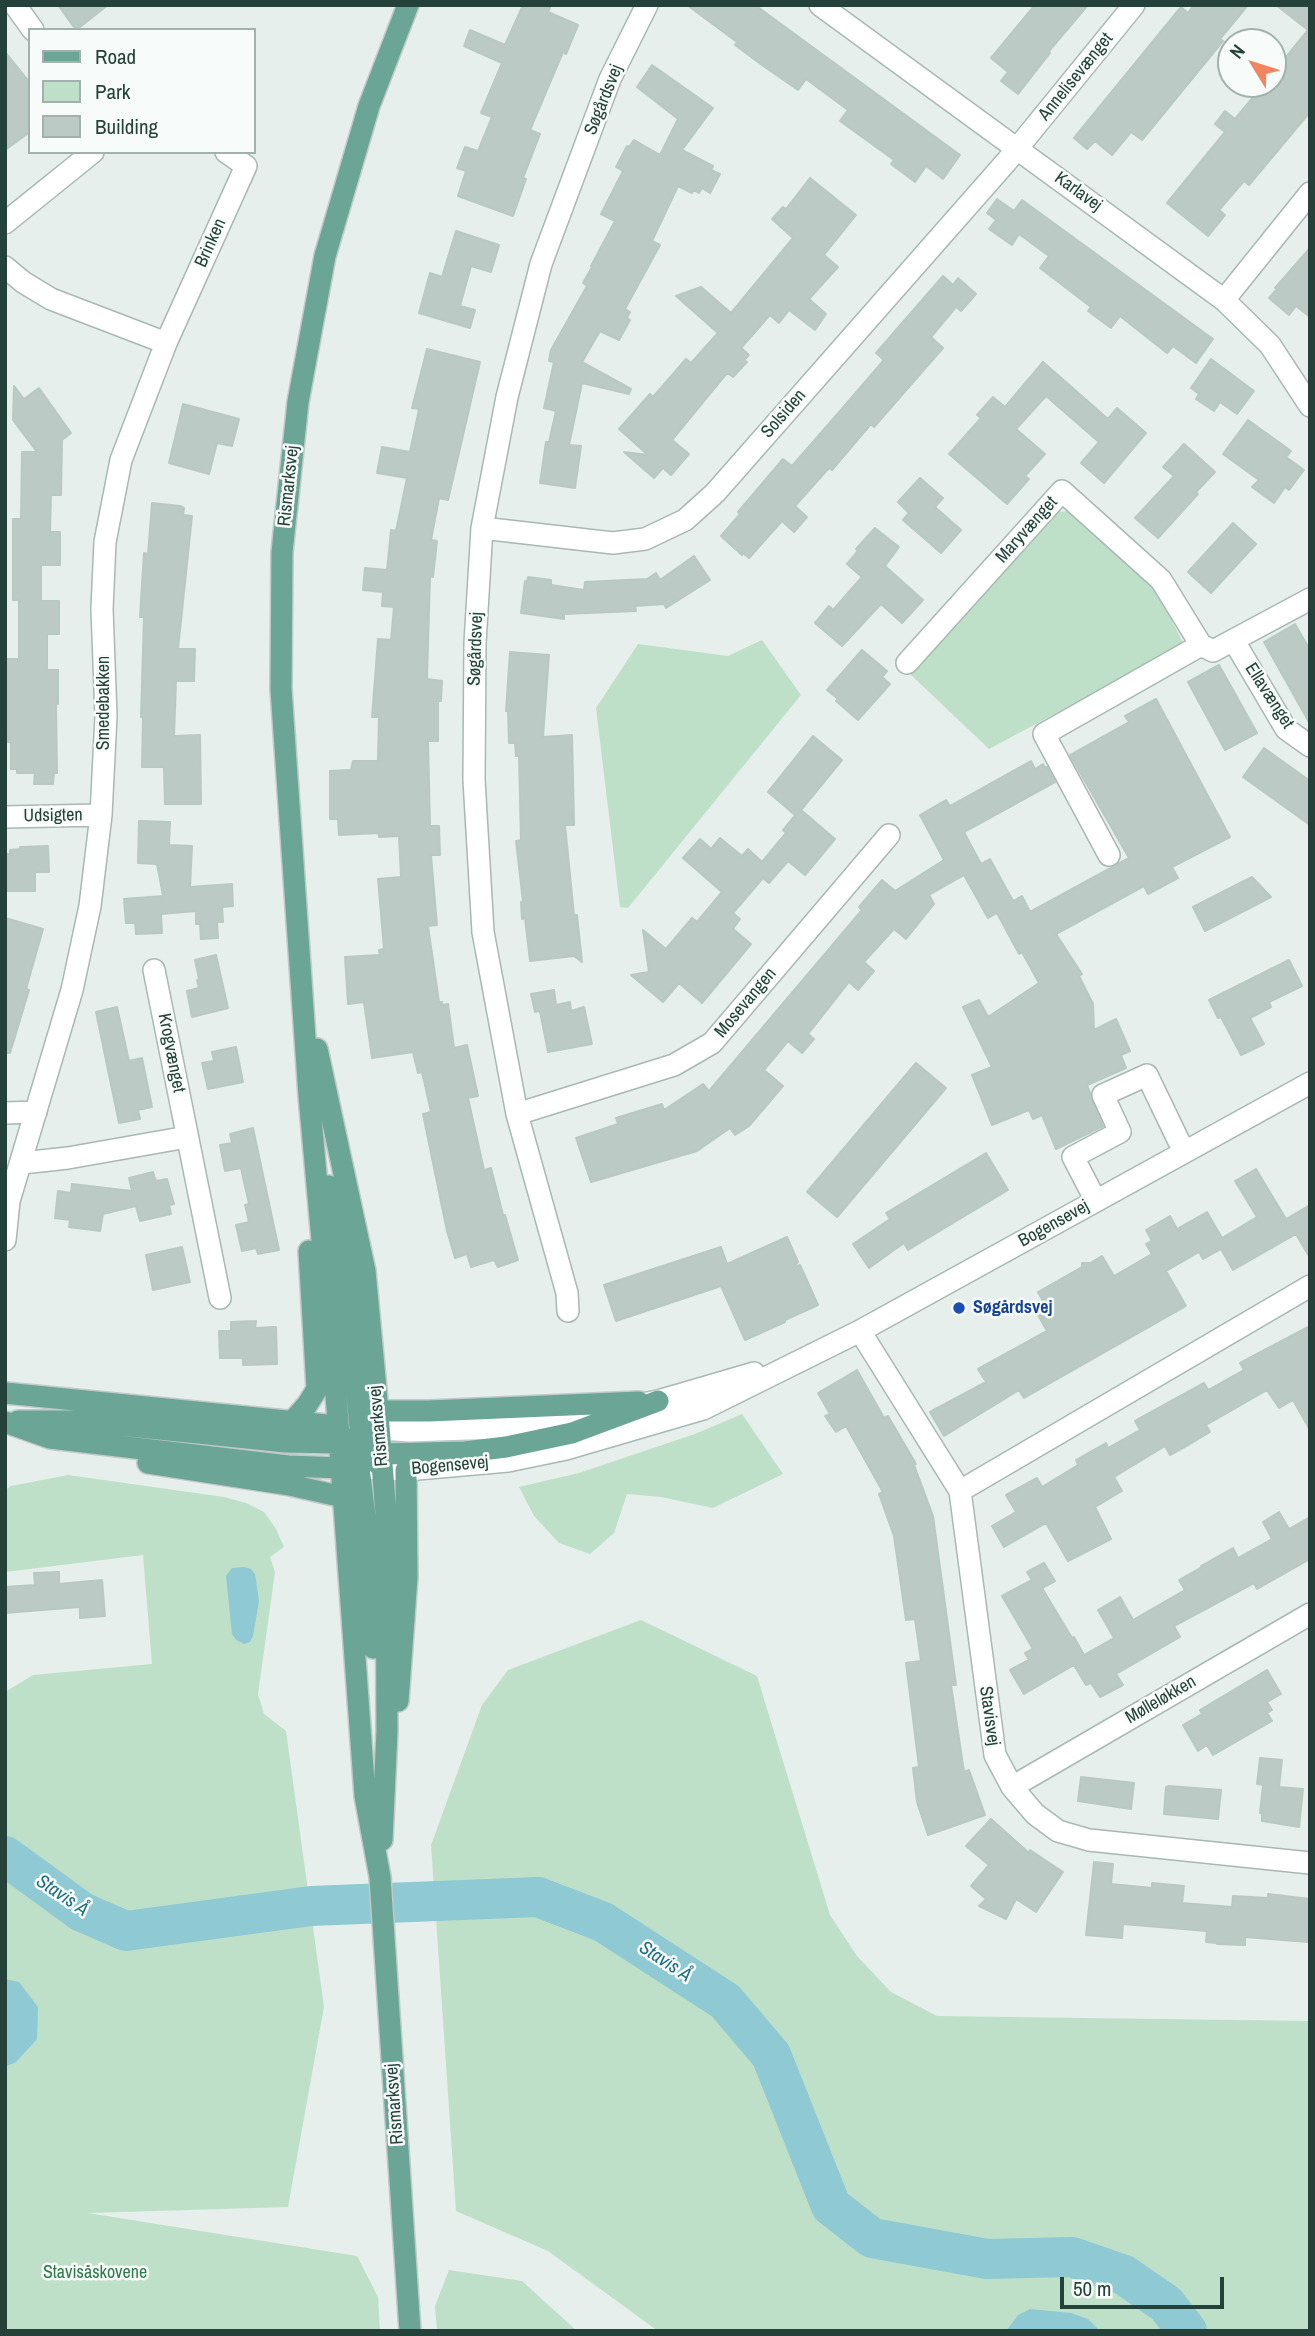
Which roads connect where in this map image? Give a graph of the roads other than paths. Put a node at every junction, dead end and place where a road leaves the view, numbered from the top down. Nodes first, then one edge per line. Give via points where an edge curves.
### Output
1 (15, 5) edge
2 (408, 5) edge
3 (647, 5) edge
4 (821, 5) edge
5 (1134, 5) edge
6 (32, 28) edge
7 (1018, 148) junction
8 (91, 154) edge
9 (229, 154) edge
10 (1310, 193) edge
11 (5, 223) edge
12 (5, 267) edge
13 (1224, 299) junction
14 (166, 342) junction
15 (1310, 406) edge
16 (482, 528) junction
17 (1310, 599) edge
18 (1234, 640) junction
19 (1201, 645) junction
20 (907, 663) dead end
21 (1310, 746) edge
22 (101, 815) junction
23 (5, 817) edge
24 (889, 835) dead end
25 (1109, 855) dead end
26 (154, 970) dead end
27 (302, 982) junction
28 (1310, 1083) edge
29 (309, 1096) junction
30 (36, 1112) junction
31 (5, 1113) edge
32 (517, 1114) junction
33 (187, 1137) junction
34 (1184, 1152) junction
35 (22, 1163) junction
36 (1096, 1201) junction
37 (5, 1240) edge
38 (1310, 1286) edge
39 (220, 1298) dead end
40 (568, 1311) dead end
41 (860, 1331) junction
42 (796, 1362) junction
43 (5, 1393) edge
44 (658, 1401) junction
45 (5, 1421) edge
46 (291, 1423) junction
47 (358, 1430) junction
48 (50, 1438) junction
49 (365, 1462) junction
50 (406, 1470) junction
51 (960, 1491) junction
52 (343, 1497) junction
53 (1310, 1614) edge
54 (1012, 1787) junction
55 (1310, 1863) edge
56 (380, 1877) junction
57 (410, 2331) edge

1 - 6 street
2 - 27 main road, Rismarksvej via 369,106 325,256 298,402 282,551 281,689
3 - 16 street, Søgårdsvej via 610,79 541,264
4 - 7 street, Karlavej
5 - 7 street, Annelisevænget
7 - 13 street, Karlavej
7 - 16 street, Solsiden via 715,493 685,520 645,539 613,543
8 - 11 street
9 - 14 street, Brinken via 246,166
10 - 13 street
12 - 14 street via 51,299
13 - 15 street, Karlavej via 1269,345
14 - 22 street, Smedebakken via 121,460 105,542 106,716
16 - 32 street, Søgårdsvej via 474,780 483,932
17 - 18 street
18 - 19 street via 1213,651
18 - 21 street, Ellavænget via 1286,729
19 - 20 street, Maryvænget via 1161,580 1062,491
19 - 25 street via 1044,734
22 - 23 street, Udsigten
22 - 30 street, Smedebakken via 90,906 72,990
24 - 32 street, Mosevangen via 712,1043 674,1065
26 - 33 street, Krogvænget
27 - 29 main road, Rismarksvej
27 - 47 main road, Rismarksvej via 365,1271
28 - 34 street, Bogensevej
29 - 46 main road via 305,1182 317,1389
29 - 47 main road, Rismarksvej
30 - 31 street
30 - 35 street, Smedebakken
32 - 40 street, Søgårdsvej
33 - 35 street
33 - 39 street, Krogvænget
34 - 36 street, Bogensevej
34 - 36 street via 1147,1074 1102,1096 1120,1132 1073,1157
35 - 37 street, Smedebakken via 9,1201
36 - 41 street, Bogensevej
38 - 51 street
41 - 42 street, Bogensevej
41 - 51 street, Stavisvej
42 - 44 street, Bogensevej
42 - 50 street, Bogensevej via 703,1409 566,1449 508,1461
43 - 46 main road
44 - 47 main road via 429,1411
44 - 49 main road via 572,1433 506,1447
45 - 47 main road via 82,1422 286,1442
45 - 48 main road, Bogensevej
46 - 47 main road
47 - 49 main road, Rismarksvej
47 - 49 main road, Rismarksvej
48 - 49 main road, Bogensevej via 288,1466
48 - 52 main road via 88,1454
49 - 50 street, Bogensevej
49 - 52 main road, Rismarksvej
49 - 56 main road, Rismarksvej via 386,1514 387,1731
50 - 56 main road via 403,1659
51 - 54 street, Stavisvej via 992,1742
52 - 56 main road, Rismarksvej via 365,1796
53 - 54 street, Mølleløkken
54 - 55 street, Stavisvej via 1034,1814 1058,1831 1089,1840
56 - 57 main road, Rismarksvej

